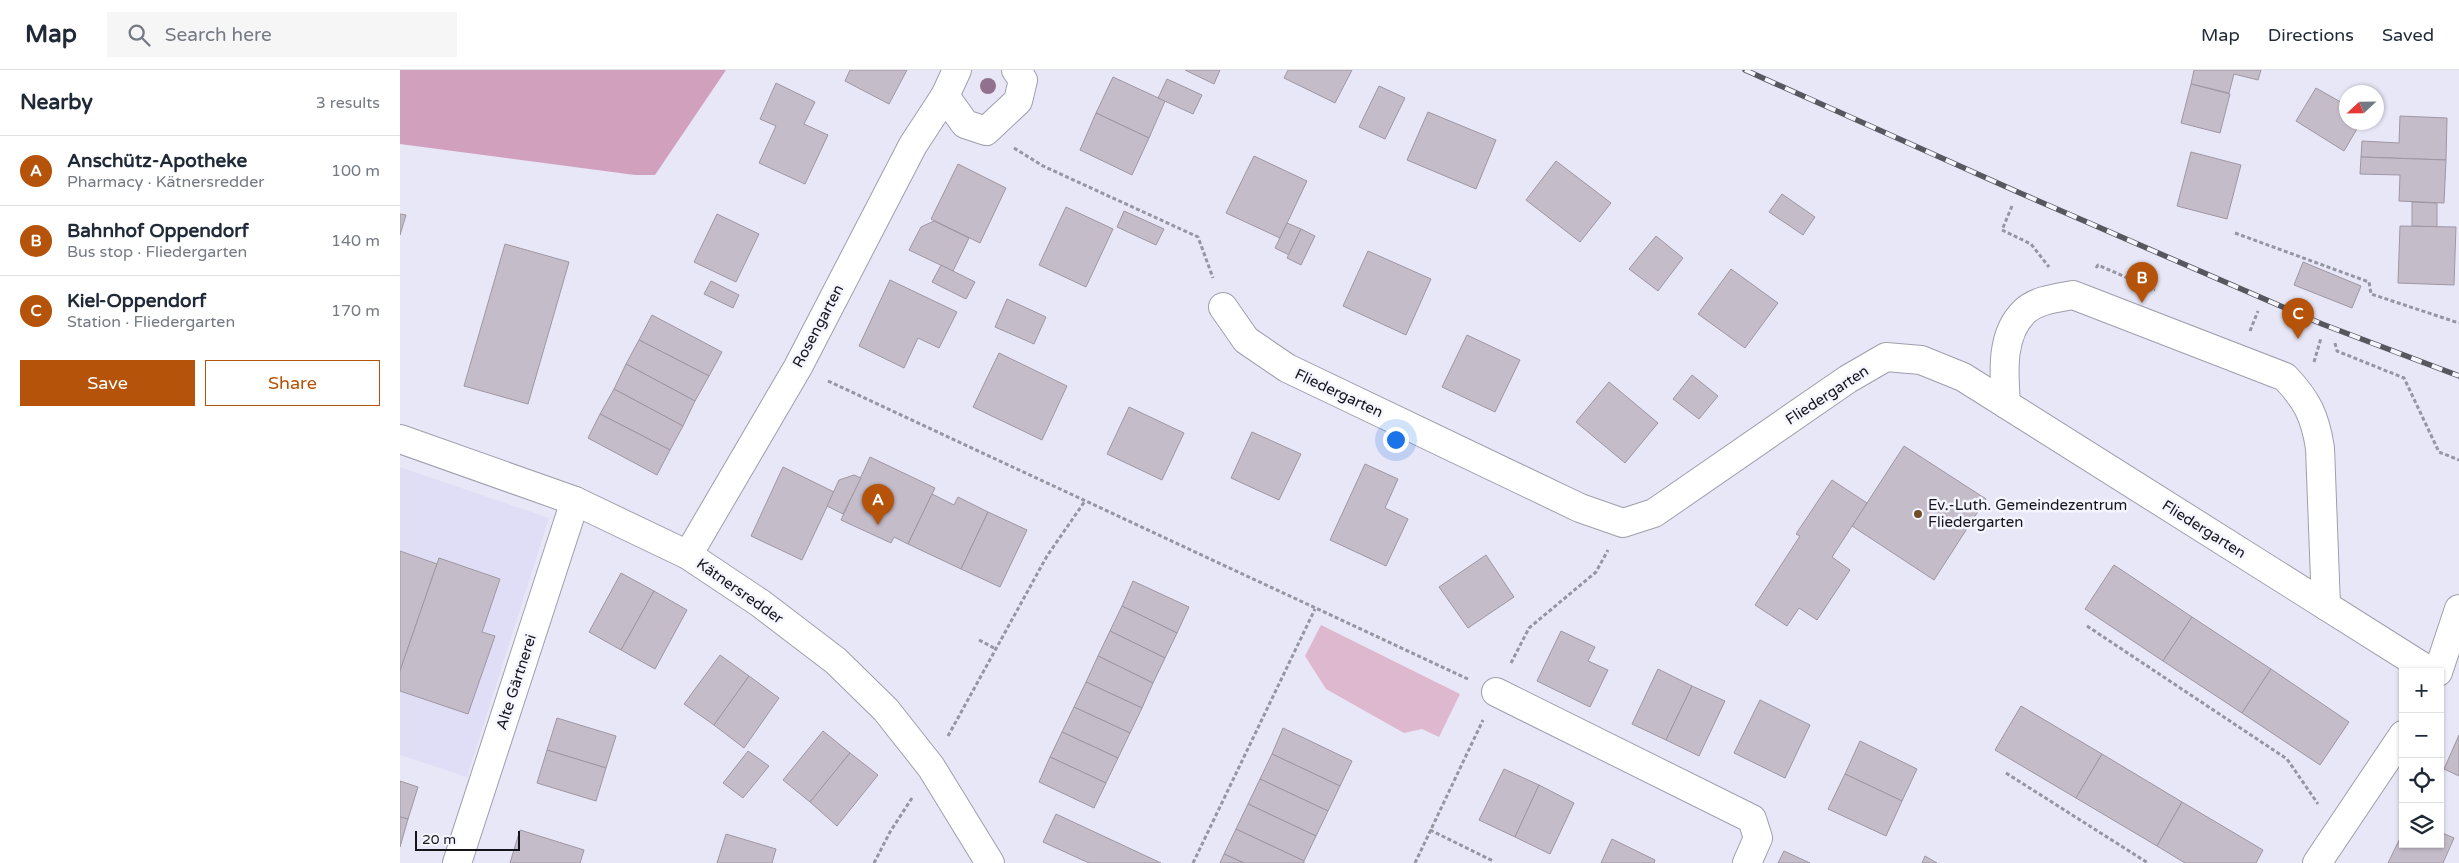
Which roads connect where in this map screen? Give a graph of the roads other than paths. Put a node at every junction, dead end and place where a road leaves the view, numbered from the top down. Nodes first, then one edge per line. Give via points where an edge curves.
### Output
1 (957, 70) edge
2 (1016, 70) edge
3 (945, 96) junction
4 (1223, 307) road end
5 (2006, 404) junction
6 (400, 439) edge
7 (575, 501) junction
8 (688, 555) junction
9 (2326, 606) junction
10 (2459, 609) edge
11 (2437, 667) edge
12 (1496, 692) road end
13 (2399, 741) edge
14 (457, 863) edge
15 (990, 863) edge
16 (1747, 863) edge
17 (2317, 863) edge

1 - 3 street, Rosengarten
2 - 3 street via 1023,80 1018,100 986,131 965,124
3 - 8 street, Rosengarten via 914,145 798,367
4 - 5 street, Fliedergarten via 1246,340 1287,368 1580,508 1623,523 1654,512 1848,379 1886,357 1920,360 1963,376
5 - 9 street, Fliedergarten
5 - 9 street via 2004,361 2015,324 2026,311 2041,302 2073,295 2286,377 2302,395 2316,422 2320,448
6 - 7 street, Kätnersredder
7 - 8 street, Kätnersredder
7 - 14 street, Alte Gärtnerei
8 - 15 street, Kätnersredder via 760,603 836,661 886,710 931,767
9 - 11 street, Fliedergarten
10 - 11 street
12 - 16 street via 1752,819 1758,838
13 - 17 street

